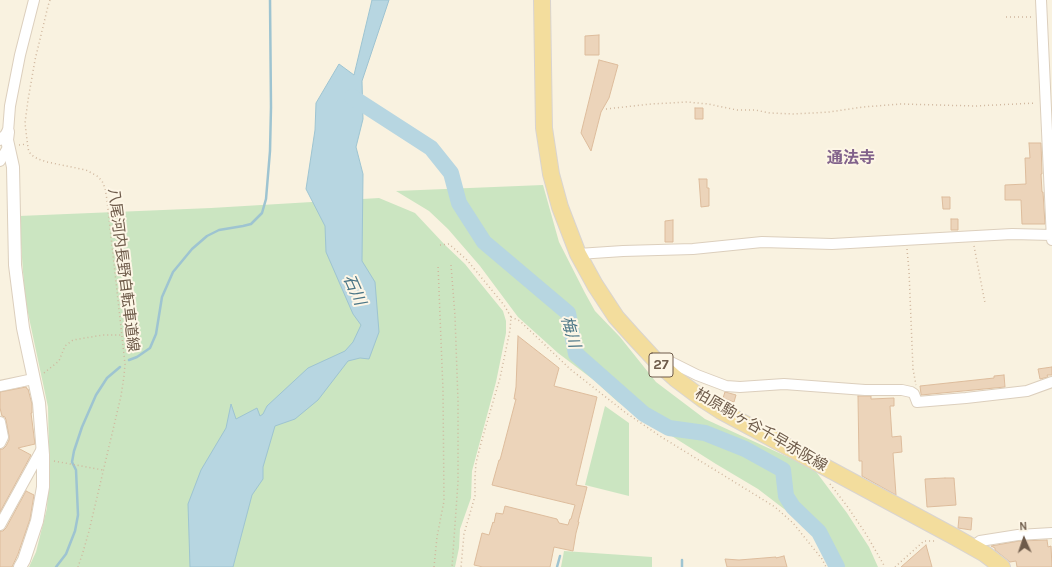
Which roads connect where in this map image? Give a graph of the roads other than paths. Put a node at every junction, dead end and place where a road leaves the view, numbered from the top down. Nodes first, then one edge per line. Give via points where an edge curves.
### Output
1 (34, 0) edge
2 (542, 0) edge
3 (1041, 0) edge
4 (6, 140) edge
5 (0, 161) edge
6 (1052, 235) edge
7 (1052, 240) edge
8 (578, 254) junction
9 (657, 362) junction
10 (34, 379) junction
11 (1052, 382) edge
12 (0, 386) edge
13 (0, 422) edge
14 (0, 443) edge
15 (43, 453) junction
16 (0, 525) edge
17 (1052, 533) edge
18 (972, 547) junction
19 (20, 567) edge
20 (1002, 567) edge

1 - 4 street via 20,55
2 - 8 main road, 柏原駒ヶ谷千早赤阪線 / 27 via 543,101 547,152 560,207
3 - 6 street
4 - 5 street
4 - 10 street via 13,168 15,265 23,328
6 - 7 street
6 - 8 street via 1012,234 832,244 762,242 693,249
8 - 9 main road, 柏原駒ヶ谷千早赤阪線 / 27 via 616,317
9 - 11 street via 669,362 697,376 726,386 784,384 902,390 911,392 917,402 1027,391
9 - 18 main road, 柏原駒ヶ谷千早赤阪線 / 27 via 686,387 721,410
10 - 12 street
10 - 15 street via 39,403
13 - 14 street via 3,438
15 - 16 street
15 - 19 street via 43,487 37,521
17 - 18 street via 980,541
18 - 20 main road, 柏原駒ヶ谷千早赤阪線 / 27

